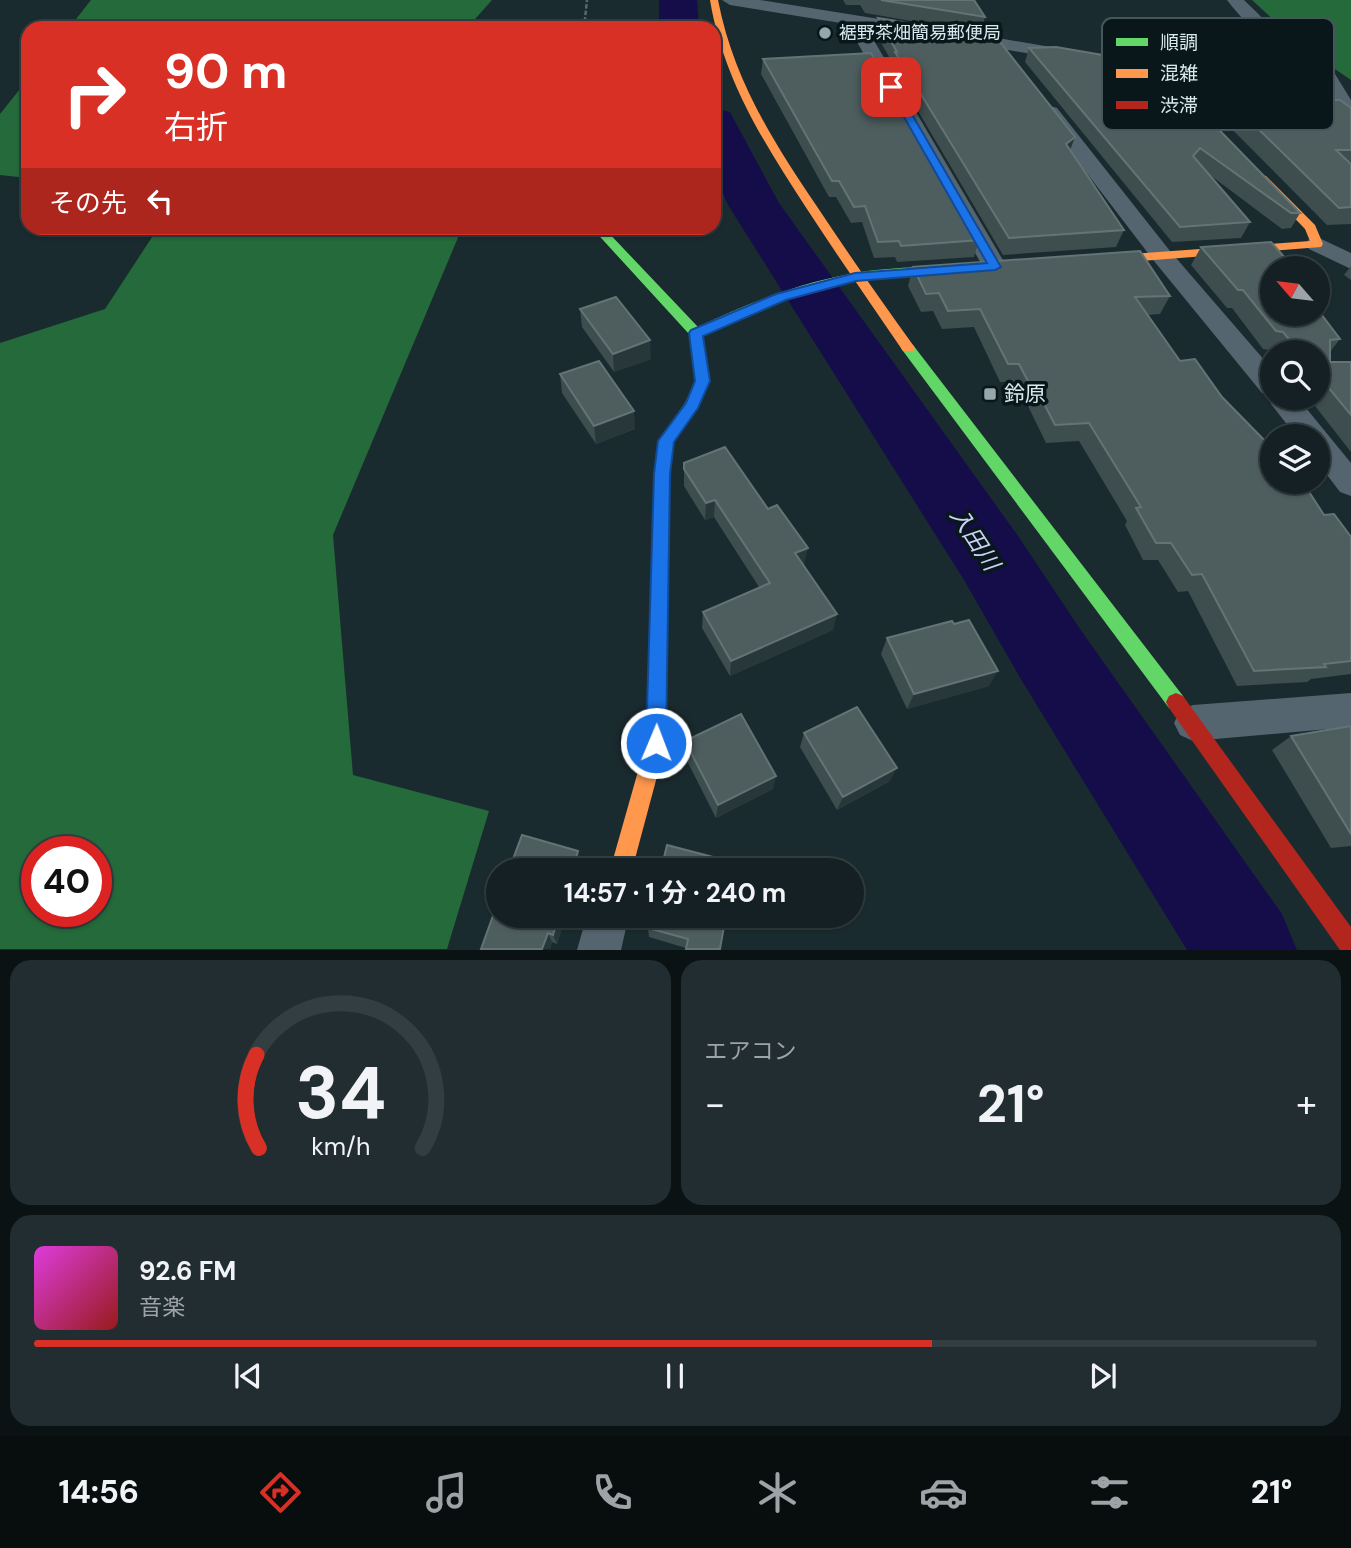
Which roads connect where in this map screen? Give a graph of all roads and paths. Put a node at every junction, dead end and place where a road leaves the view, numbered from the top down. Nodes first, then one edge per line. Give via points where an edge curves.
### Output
1 (587, 0) edge
2 (714, 0) edge
3 (730, 0) edge
4 (1235, 0) edge
5 (1254, 18) edge
6 (853, 19) junction
7 (585, 21) edge
8 (715, 21) edge
9 (997, 43) junction
10 (721, 49) edge
11 (1102, 61) edge
12 (1013, 64) edge
13 (1334, 87) edge
14 (1038, 96) edge
15 (1351, 109) edge
16 (1253, 169) edge
17 (605, 235) edge
18 (1317, 244) junction
19 (1162, 256) junction
20 (1078, 261) edge
21 (1351, 262) edge
22 (1002, 266) joint
23 (855, 277) junction
24 (696, 333) junction
25 (1260, 367) edge
26 (1292, 410) edge
27 (1303, 424) edge
28 (1330, 458) edge
29 (1351, 484) edge
30 (1351, 710) edge
31 (1193, 723) junction
32 (624, 858) edge
33 (605, 928) edge
34 (1351, 946) edge
35 (599, 950) edge

1 - 7 path
2 - 8 street
3 - 6 street
4 - 5 street
6 - 9 street
6 - 22 street
9 - 11 street
9 - 12 street
10 - 23 street via 743,101
13 - 15 street
14 - 19 street
16 - 18 street via 1311,228
17 - 24 street
18 - 19 street
18 - 21 street
19 - 20 street
19 - 25 street
22 - 23 street
23 - 24 street via 781,297
23 - 31 street
24 - 32 street via 702,381 692,405 666,441 662,474 656,743
26 - 27 street
28 - 29 street
30 - 31 street
31 - 34 street
33 - 35 street

